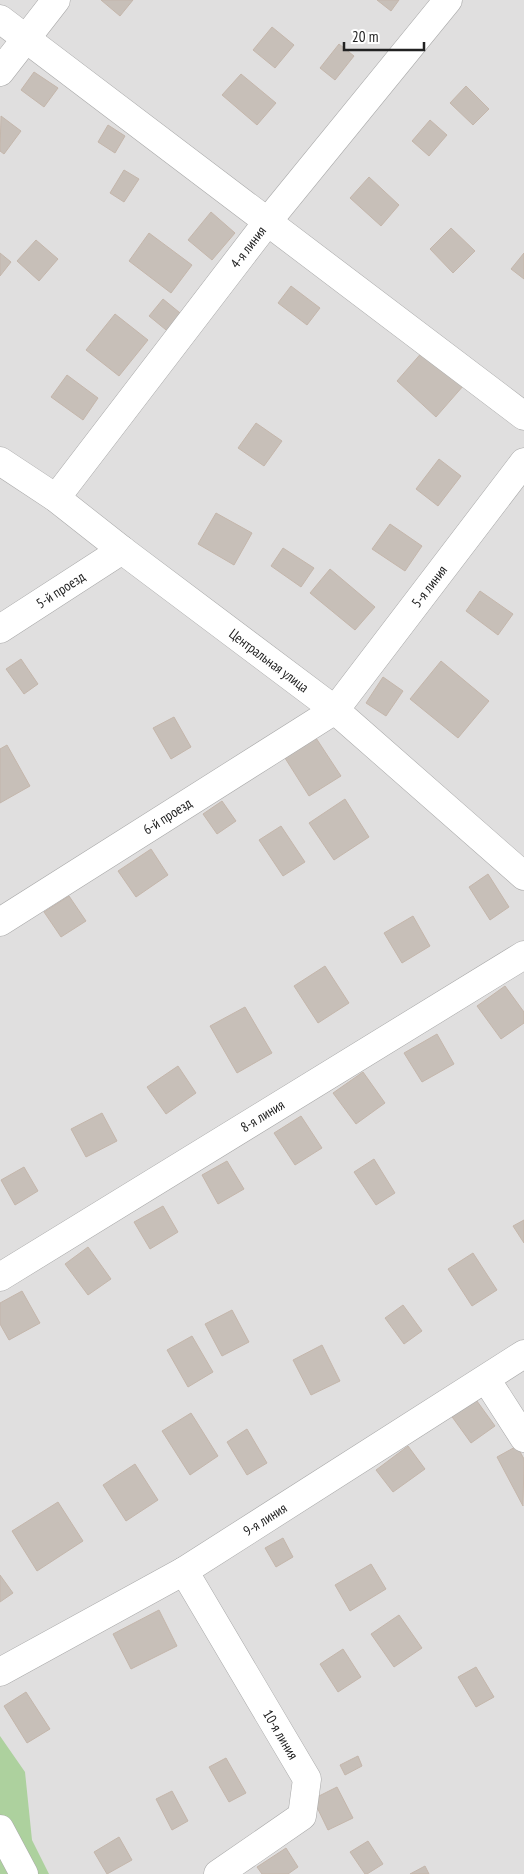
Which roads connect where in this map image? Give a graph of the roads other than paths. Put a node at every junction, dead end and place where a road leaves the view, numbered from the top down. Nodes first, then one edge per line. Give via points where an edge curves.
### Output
1 (56, 0) edge
2 (448, 0) edge
3 (0, 19) edge
4 (26, 39) junction
5 (0, 72) edge
6 (268, 221) junction
7 (524, 416) edge
8 (0, 461) edge
9 (524, 462) edge
10 (56, 498) junction
11 (122, 550) junction
12 (0, 629) edge
13 (335, 710) junction
14 (524, 876) edge
15 (0, 922) edge
16 (524, 955) edge
17 (0, 1277) edge
18 (524, 1354) edge
19 (486, 1378) junction
20 (524, 1438) edge
21 (184, 1571) junction
22 (0, 1672) edge
23 (0, 1829) edge
24 (24, 1874) edge
25 (218, 1874) edge

1 - 4 street
2 - 6 street, 4-я линия
3 - 4 street
4 - 5 street
4 - 6 street
6 - 7 street
6 - 10 street, 4-я линия
8 - 10 street, Центральная улица
9 - 13 street, 5-я линия
10 - 11 street, Центральная улица
11 - 12 street, 5-й проезд
11 - 13 street, Центральная улица
13 - 14 street, Центральная улица
13 - 15 street, 6-й проезд
16 - 17 street, 8-я линия
18 - 19 street, 9-я линия
19 - 20 street
19 - 21 street, 9-я линия
21 - 22 street, 9-я линия
21 - 25 street, 10-я линия via 307,1779 302,1816
23 - 24 street

